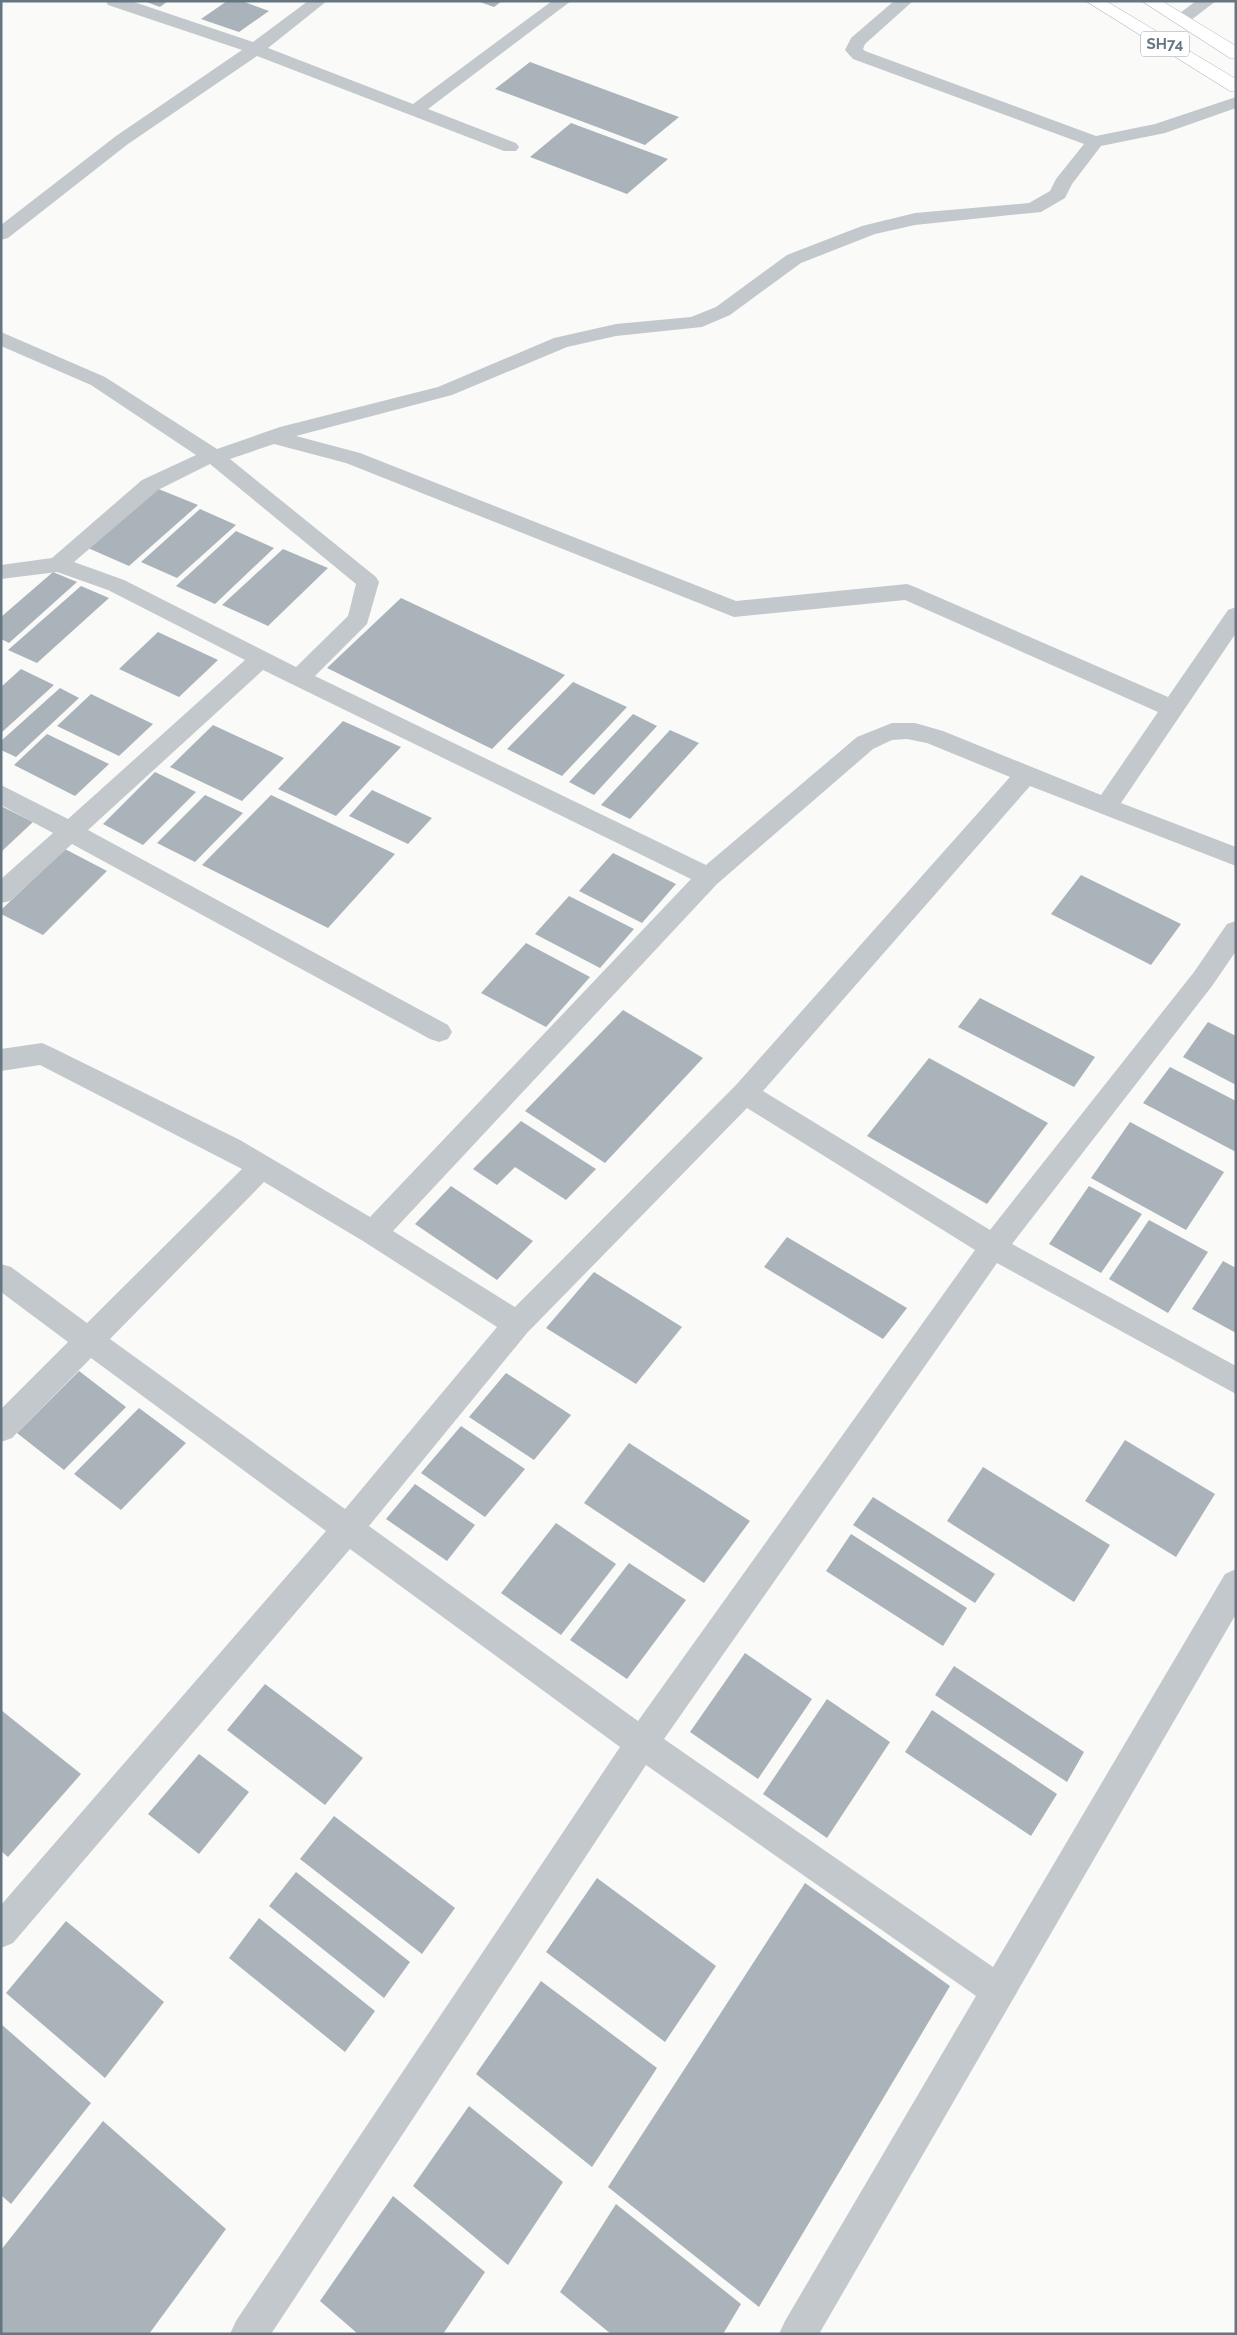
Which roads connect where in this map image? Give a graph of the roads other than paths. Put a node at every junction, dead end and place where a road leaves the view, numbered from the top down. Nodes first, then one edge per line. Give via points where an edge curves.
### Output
1 (114, 1) edge
2 (319, 1) edge
3 (563, 1) edge
4 (905, 1) edge
5 (1094, 1) edge
6 (1150, 1) edge
7 (1208, 1) edge
8 (1181, 19) junction
9 (255, 49) junction
10 (1236, 54) edge
11 (1236, 87) edge
12 (1236, 102) edge
13 (416, 110) junction
14 (1095, 142) junction
15 (510, 147) dead end
16 (1, 234) edge
17 (1, 338) edge
18 (273, 437) junction
19 (213, 456) junction
20 (58, 564) junction
21 (1, 572) edge
22 (1236, 615) edge
23 (262, 658) junction
24 (299, 678) junction
25 (1173, 709) junction
26 (1026, 775) junction
27 (1, 794) edge
28 (1106, 808) junction
29 (69, 831) junction
30 (1236, 857) edge
31 (708, 877) junction
32 (1, 894) edge
33 (1236, 931) edge
34 (439, 1032) dead end
35 (1, 1060) edge
36 (745, 1093) junction
37 (262, 1167) junction
38 (373, 1233) junction
39 (993, 1247) junction
40 (1, 1276) edge
41 (517, 1324) junction
42 (90, 1339) junction
43 (1236, 1382) edge
44 (1, 1429) edge
45 (347, 1530) junction
46 (1236, 1584) edge
47 (642, 1743) junction
48 (1, 1931) edge
49 (998, 1991) junction
50 (249, 2334) edge
51 (798, 2334) edge

1 - 9 street
2 - 9 street
3 - 13 street
4 - 14 street via 857,42 854,50 859,55
5 - 11 main road, SH74
6 - 8 main road, SH74
7 - 8 street
8 - 10 main road, SH74
9 - 13 street
9 - 16 street via 122,140
12 - 14 street via 1159,129
13 - 15 street
14 - 18 street via 1058,194 1034,208 915,219 869,230 794,259 723,311 695,324 616,330 561,342 445,391
17 - 19 street via 98,381
18 - 19 street
18 - 25 street via 353,458 734,609 908,592
19 - 20 street via 150,485
19 - 24 street via 368,582 359,619
20 - 21 street
20 - 23 street via 116,585
22 - 25 street
23 - 24 street
23 - 29 street
24 - 31 street
25 - 28 street
26 - 28 street
26 - 31 street via 935,737 911,730 884,731 865,743
26 - 36 street
27 - 29 street
28 - 30 street
29 - 32 street
29 - 34 street
31 - 38 street
33 - 39 street via 1204,978
35 - 37 street via 42,1054
36 - 39 street
36 - 41 street
37 - 38 street
37 - 42 street
38 - 41 street
39 - 43 street
39 - 47 street
40 - 42 street
41 - 45 street
42 - 44 street
42 - 45 street
45 - 47 street
45 - 48 street
46 - 49 street
47 - 49 street
47 - 50 street
49 - 51 street

